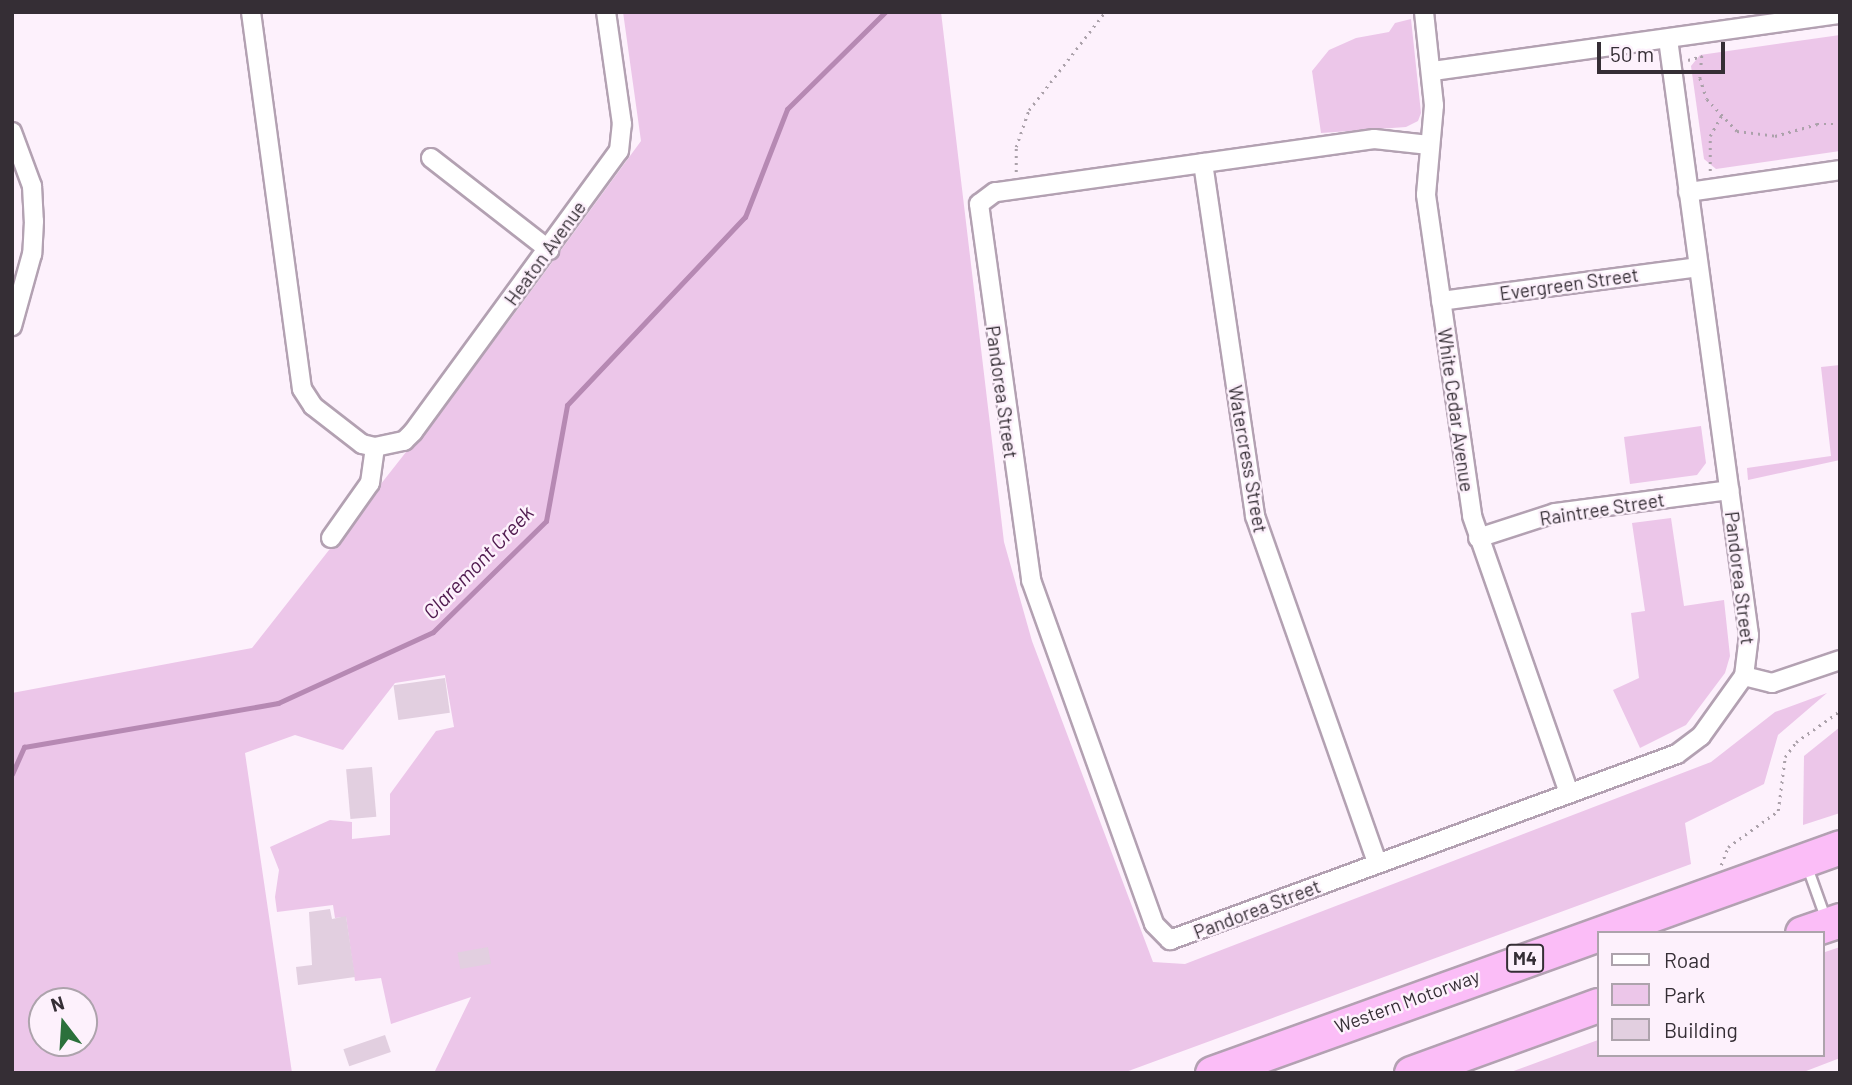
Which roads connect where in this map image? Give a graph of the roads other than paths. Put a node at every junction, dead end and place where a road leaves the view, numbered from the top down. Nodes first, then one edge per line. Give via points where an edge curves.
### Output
1 (251, 12) edge
2 (606, 12) edge
3 (1423, 12) edge
4 (1840, 14) edge
5 (1668, 39) junction
6 (1433, 71) junction
7 (12, 131) edge
8 (1429, 145) junction
9 (431, 158) dead end
10 (1203, 163) junction
11 (1840, 170) edge
12 (1688, 192) junction
13 (549, 250) junction
14 (1698, 267) junction
15 (1441, 301) junction
16 (12, 326) edge
17 (374, 447) junction
18 (1729, 490) junction
19 (331, 538) dead end
20 (1478, 538) junction
21 (1840, 660) edge
22 (1744, 676) junction
23 (1569, 793) junction
24 (1840, 847) edge
25 (1804, 859) junction
26 (1377, 863) junction
27 (1823, 926) edge
28 (1603, 931) edge
29 (1596, 934) edge
30 (1596, 1006) edge
31 (1212, 1073) edge
32 (1411, 1073) edge

1 - 17 street via 302,389 313,406 362,444
2 - 13 street, Heaton Avenue via 622,139 619,150
3 - 6 street, White Cedar Avenue
4 - 5 street
5 - 6 street
5 - 12 street, Pandorea Street
6 - 8 street, White Cedar Avenue
7 - 16 street via 32,186 34,221 32,254
8 - 10 street, Pandorea Street via 1374,139
8 - 15 street, White Cedar Avenue via 1426,195
9 - 13 street
10 - 26 street, Watercress Street via 1255,516
10 - 26 street, Pandorea Street via 986,195 978,210 1027,565 1157,931 1170,940 1183,938
11 - 12 street
12 - 14 street, Pandorea Street
13 - 17 street, Heaton Avenue via 413,432 404,442
14 - 15 street, Evergreen Street
14 - 18 street, Pandorea Street
15 - 20 street, White Cedar Avenue
17 - 19 street via 370,483
18 - 20 street, Raintree Street via 1555,513
18 - 22 street, Pandorea Street via 1750,644
20 - 23 street, White Cedar Avenue
21 - 22 street via 1772,683
22 - 23 street, Pandorea Street via 1686,750
23 - 26 street, Pandorea Street
24 - 25 highway, Western Motorway / M4
25 - 27 lane
25 - 28 highway, Western Motorway / M4
29 - 31 highway, Western Motorway / M4
30 - 32 highway

